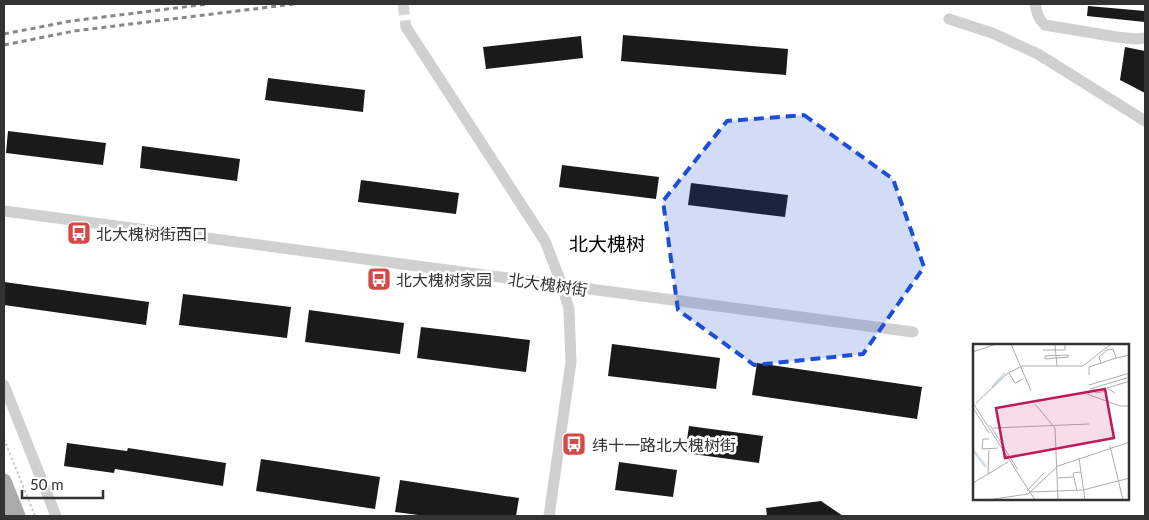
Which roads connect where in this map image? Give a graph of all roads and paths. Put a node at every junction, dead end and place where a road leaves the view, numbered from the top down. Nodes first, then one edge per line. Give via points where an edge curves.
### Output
1 (1035, 4) edge
2 (949, 19) dead end
3 (406, 26) tunnel mouth
4 (1145, 38) edge
5 (1145, 121) edge
6 (4, 210) edge
7 (562, 285) junction
8 (914, 332) dead end
9 (4, 385) edge
10 (4, 439) edge
11 (4, 481) edge
12 (4, 511) edge
13 (6, 516) edge
14 (18, 516) edge
15 (35, 516) edge
16 (56, 516) edge
17 (549, 516) edge

1 - 4 street via 1045,25 1117,37
2 - 5 street via 992,33 1038,54
3 - 7 street via 545,241
6 - 7 street, 北大槐树街
7 - 8 street, 北大槐树街
7 - 17 street via 569,310 571,362
9 - 16 street
10 - 15 path
11 - 14 main road
12 - 13 main road

